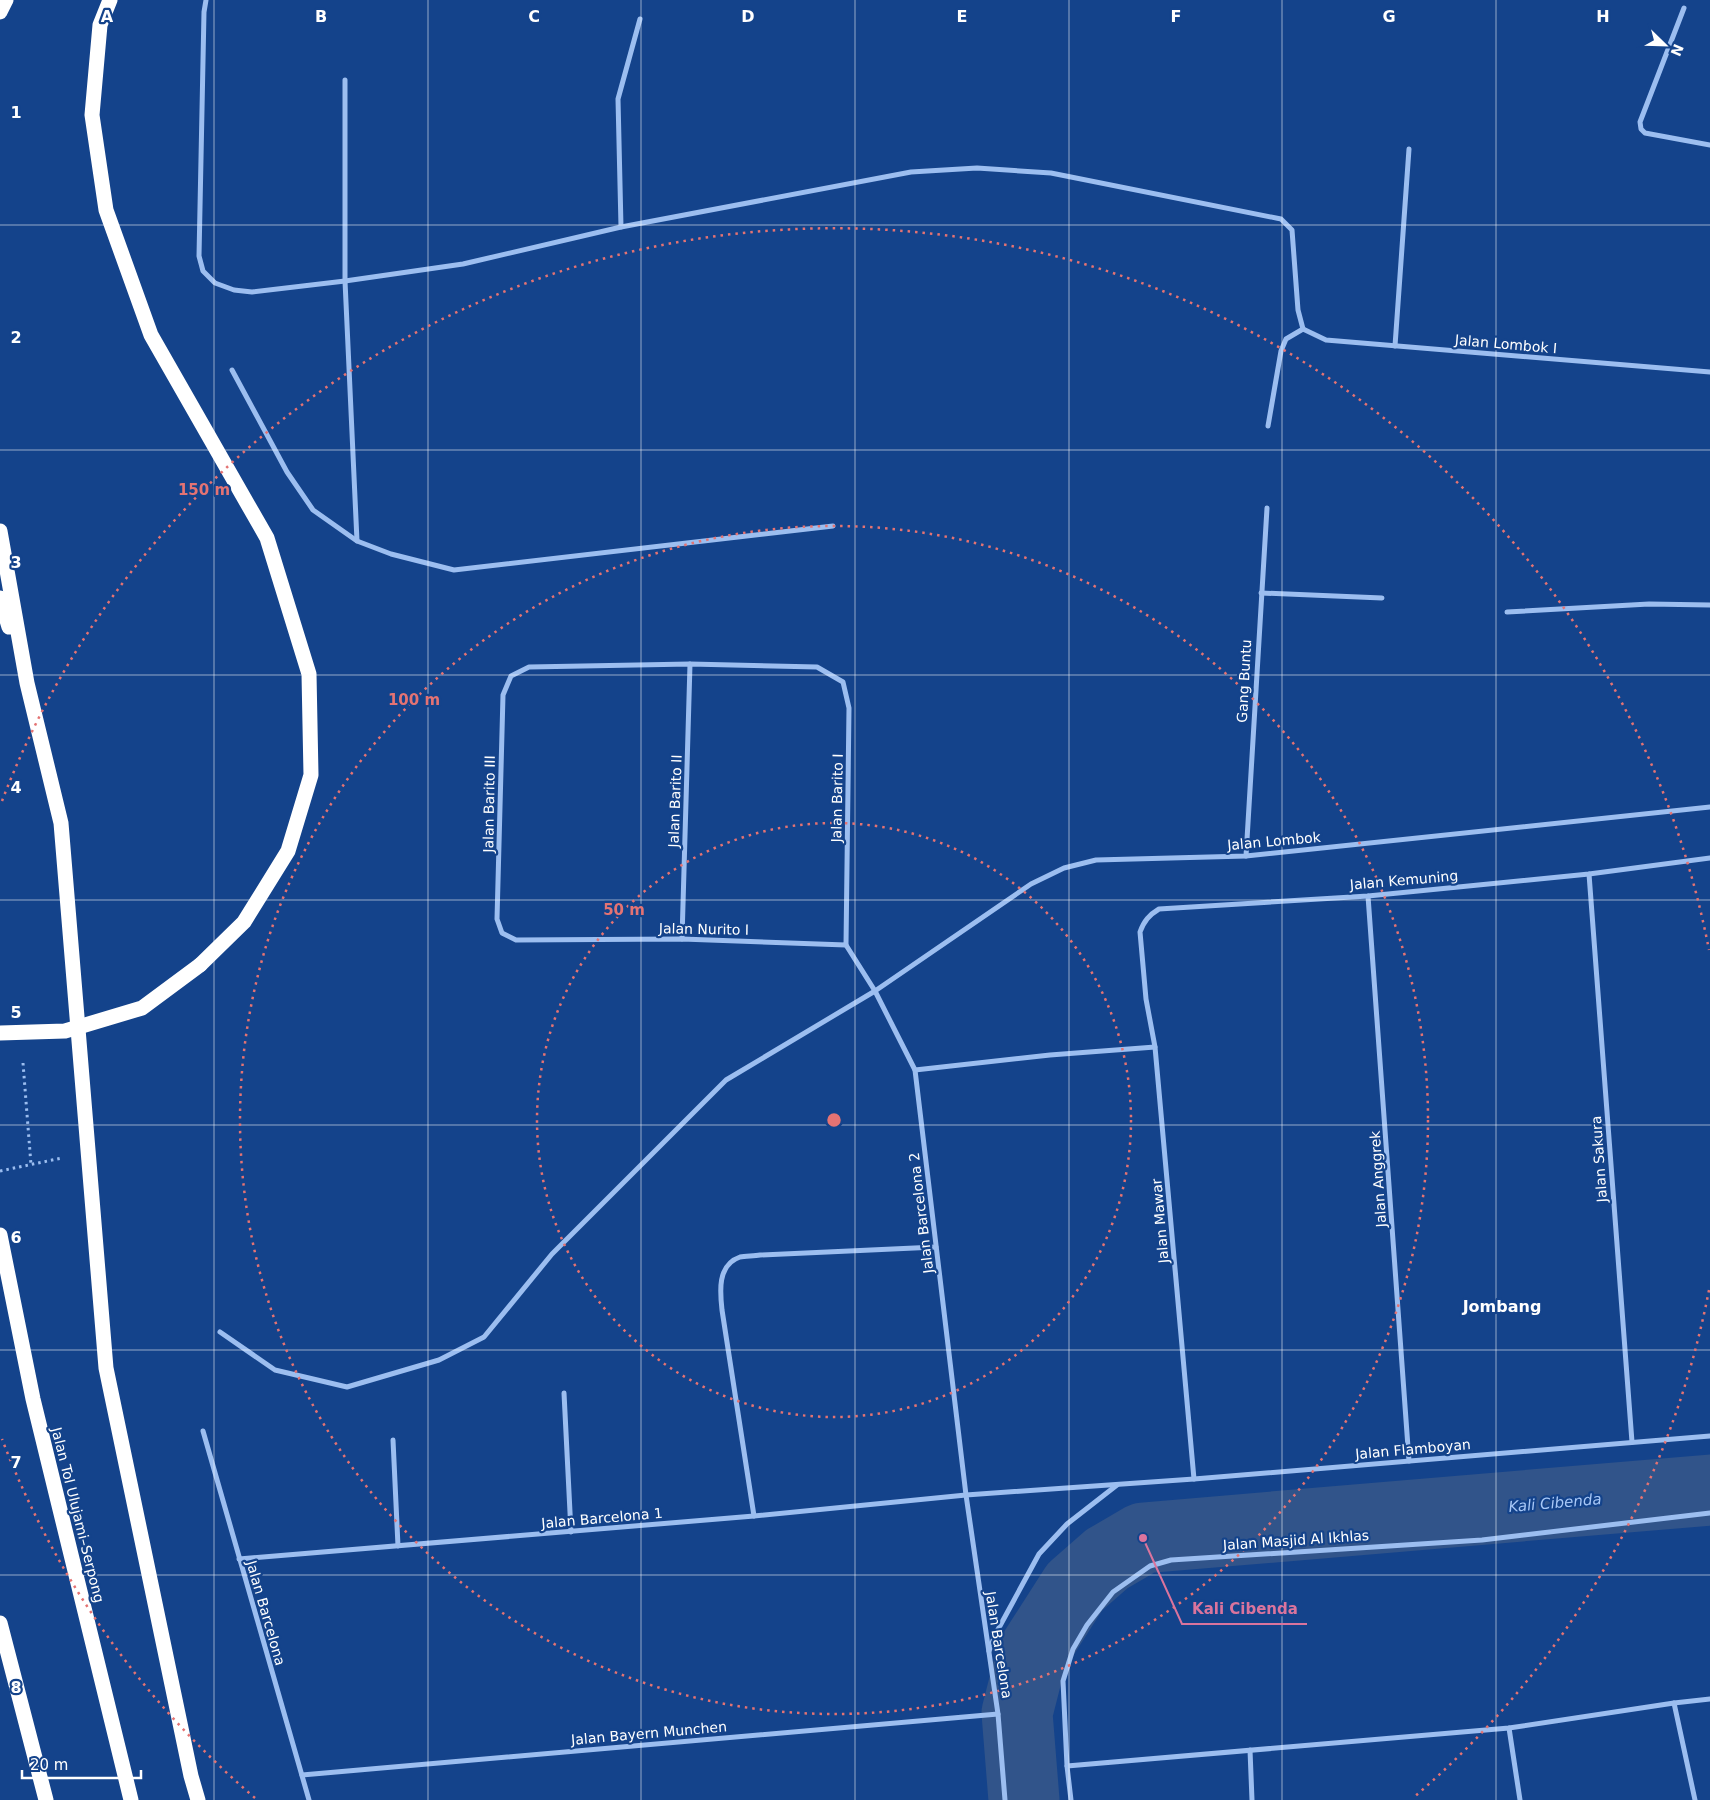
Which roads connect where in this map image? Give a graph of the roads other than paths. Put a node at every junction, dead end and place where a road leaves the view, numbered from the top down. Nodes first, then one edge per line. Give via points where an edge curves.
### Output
1 (6, 0) edge
2 (110, 0) edge
3 (206, 0) edge
4 (1684, 8) dead end
5 (0, 12) edge
6 (640, 19) dead end
7 (345, 80) dead end
8 (1710, 145) edge
9 (1409, 149) dead end
10 (622, 226) junction
11 (345, 281) junction
12 (1303, 329) junction
13 (1394, 346) junction
14 (232, 370) dead end
15 (1710, 372) edge
16 (1268, 426) dead end
17 (1267, 508) dead end
18 (833, 526) dead end
19 (0, 531) edge
20 (357, 541) junction
21 (1260, 593) junction
22 (0, 598) edge
23 (1382, 598) dead end
24 (1710, 605) edge
25 (1507, 612) dead end
26 (690, 664) junction
27 (27, 684) junction
28 (1710, 807) edge
29 (1246, 856) junction
30 (1710, 858) edge
31 (1589, 874) junction
32 (1368, 896) junction
33 (502, 933) joint
34 (682, 939) junction
35 (846, 945) junction
36 (1144, 962) joint
37 (875, 991) junction
38 (0, 1033) edge
39 (1155, 1046) junction
40 (915, 1070) junction
41 (0, 1235) edge
42 (936, 1247) junction
43 (220, 1332) dead end
44 (564, 1393) dead end
45 (203, 1431) dead end
46 (1710, 1436) edge
47 (393, 1440) dead end
48 (1632, 1442) junction
49 (1409, 1461) junction
50 (1194, 1479) junction
51 (1118, 1484) junction
52 (966, 1495) junction
53 (1710, 1513) edge
54 (754, 1516) junction
55 (572, 1532) junction
56 (398, 1546) junction
57 (239, 1559) junction
58 (0, 1622) edge
59 (988, 1653) junction
60 (1710, 1698) edge
61 (1674, 1702) junction
62 (998, 1714) junction
63 (1509, 1728) junction
64 (1250, 1750) junction
65 (1068, 1766) junction
66 (302, 1775) junction
67 (46, 1800) edge
68 (131, 1800) edge
69 (198, 1800) edge
70 (309, 1800) edge
71 (1005, 1800) edge
72 (1071, 1800) edge
73 (1252, 1800) edge
74 (1520, 1800) edge
75 (1695, 1800) edge

1 - 5 highway
2 - 38 highway, bridge via 100,25 92,115 106,210 151,335 266,538 309,674 311,775 288,851 244,922 200,966 142,1008 64,1031
3 - 11 street via 199,256 203,271 215,283 252,292
4 - 8 street via 1640,122 1641,129 1646,133
6 - 10 street via 618,99
7 - 11 street
9 - 13 street
10 - 11 street via 463,264
10 - 12 street via 911,172 977,168 1051,173 1281,219 1292,230 1298,310
11 - 20 street
12 - 13 street, Jalan Lombok I via 1326,340
12 - 16 street via 1286,339 1280,351
13 - 15 street, Jalan Lombok I
14 - 20 street via 287,472 313,510
17 - 21 street, Gang Buntu
18 - 20 street via 454,570 391,554
19 - 27 highway
21 - 23 street
21 - 29 street, Gang Buntu
22 - 27 highway
24 - 25 street via 1649,604
26 - 33 street, Jalan Barito III via 529,667 511,676 503,695 498,919
26 - 34 street, Jalan Barito II
26 - 35 street, Jalan Barito I via 817,667 843,682 849,708
27 - 69 highway via 61,823 106,1368
28 - 29 street, Jalan Lombok
29 - 37 street, Jalan Lombok via 1096,860 1064,868 1031,884
30 - 31 street, Jalan Kemuning
31 - 32 street, Jalan Kemuning
31 - 48 street, Jalan Sakura
32 - 36 street, Jalan Kemuning via 1159,909 1144,922 1140,932
32 - 49 street, Jalan Anggrek
33 - 34 street, Jalan Nurito I via 516,940
34 - 35 street, Jalan Nurito I
35 - 37 street, Jalan Barcelona 2
36 - 39 street, Jalan Mawar via 1146,998
37 - 40 street, Jalan Barcelona 2
37 - 43 street, Jalan Lombok via 726,1080 552,1254 484,1337 439,1360 348,1387 275,1370
39 - 40 street
39 - 50 street, Jalan Mawar
40 - 42 street, Jalan Barcelona 2
41 - 68 highway, Jalan Tol Ulujami–Serpong via 33,1399
42 - 52 street, Jalan Barcelona 2
42 - 54 street via 760,1255 740,1258 727,1268 720,1287 722,1310
44 - 55 street
45 - 57 street, Jalan Barcelona
46 - 48 street, Jalan Flamboyan
47 - 56 street
48 - 49 street, Jalan Flamboyan
49 - 50 street, Jalan Flamboyan
50 - 51 street, Jalan Flamboyan
51 - 52 street, Jalan Flamboyan
51 - 59 street via 1067,1524 1039,1554
52 - 54 street, Jalan Barcelona 1
52 - 59 street, Jalan Barcelona
53 - 65 street, Jalan Masjid Al Ikhlas via 1482,1540 1171,1560 1150,1566 1114,1592 1087,1625 1074,1649 1063,1681
54 - 55 street, Jalan Barcelona 1
55 - 56 street, Jalan Barcelona 1
56 - 57 street, Jalan Barcelona 1
57 - 66 street, Jalan Barcelona
58 - 67 highway
59 - 62 street, Jalan Barcelona
60 - 61 street
61 - 63 street
61 - 75 street
62 - 66 street, Jalan Bayern Munchen
62 - 71 street, Jalan Barcelona
63 - 64 street
63 - 74 street
64 - 65 street
64 - 73 street
65 - 72 street, Jalan Masjid Al Ikhlas
66 - 70 street, Jalan Barcelona

